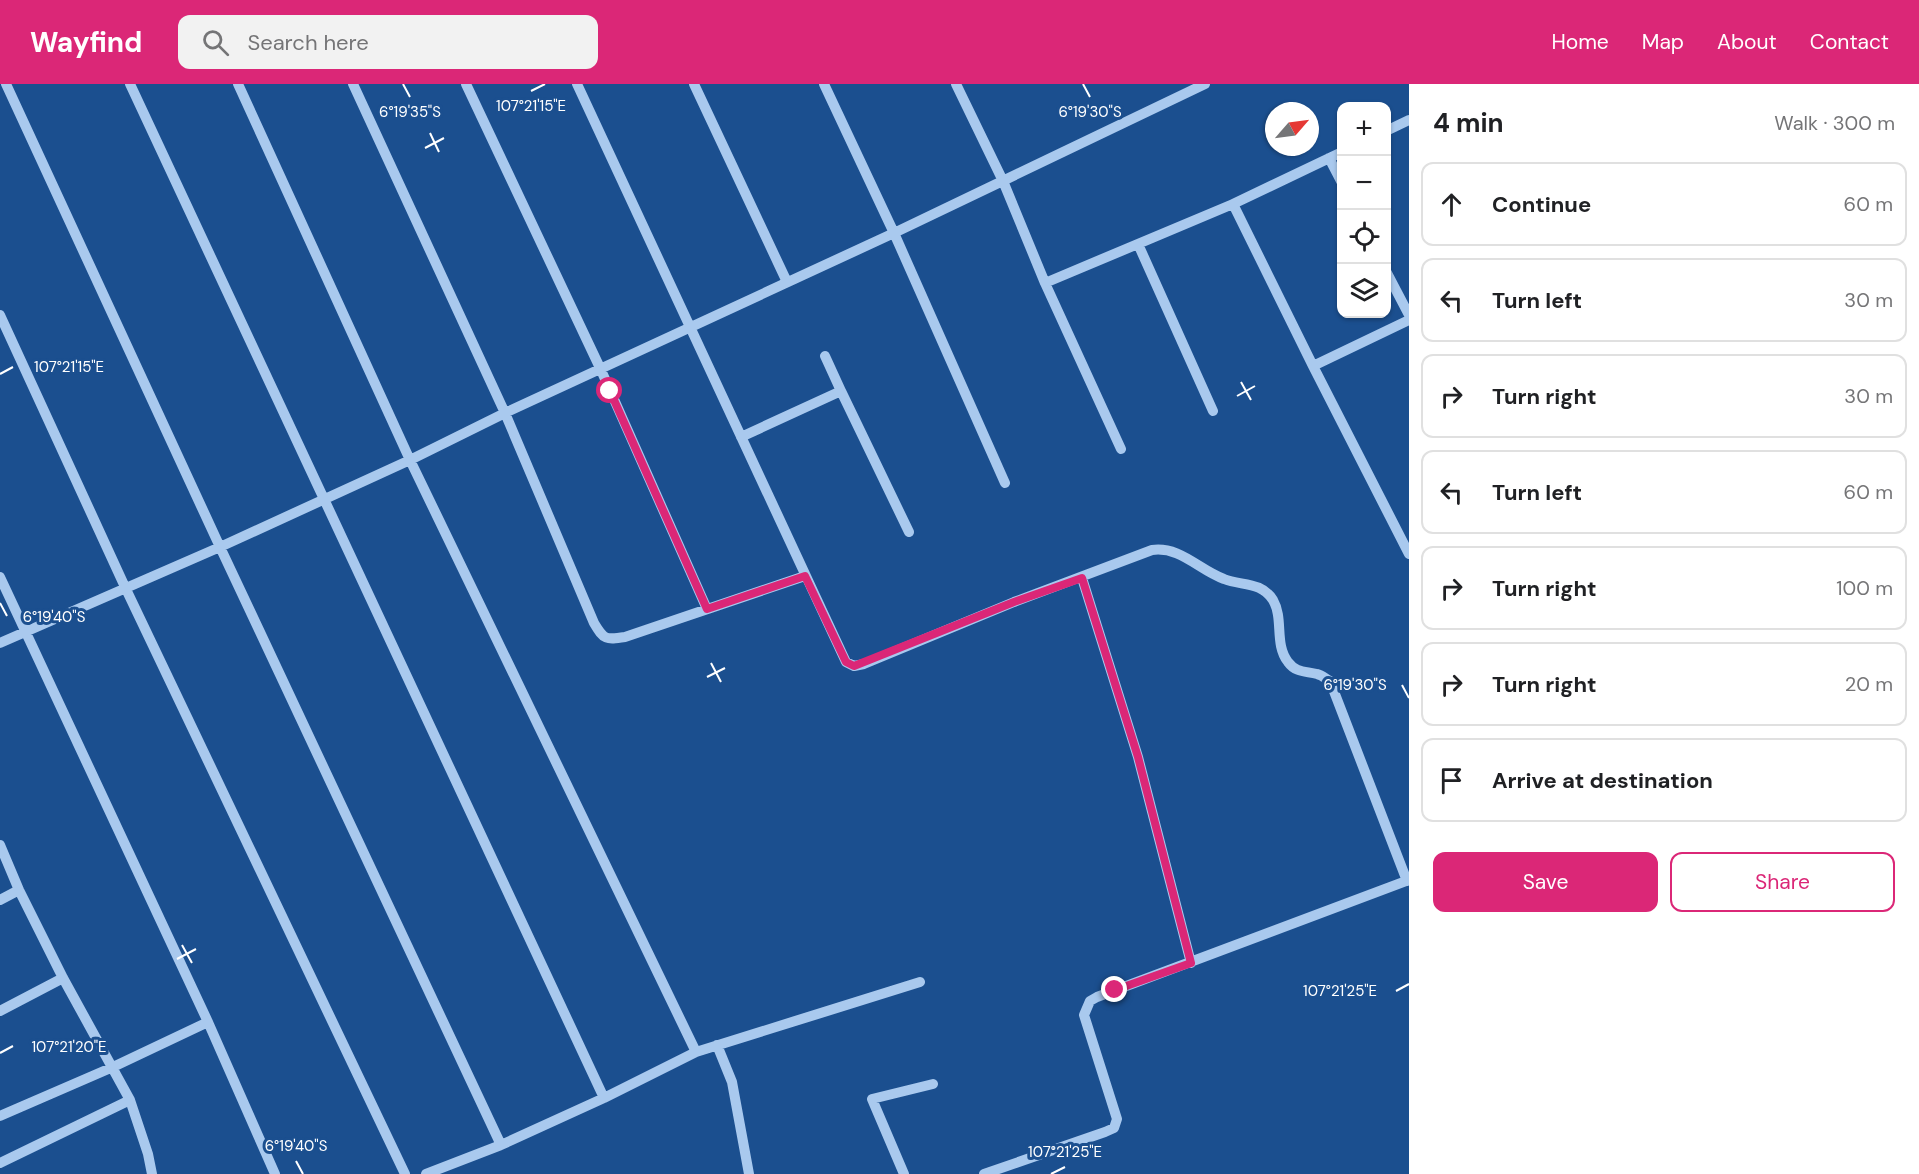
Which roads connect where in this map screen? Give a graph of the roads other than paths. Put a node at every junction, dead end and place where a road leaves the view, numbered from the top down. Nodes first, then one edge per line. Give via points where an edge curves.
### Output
1 (6, 84) edge
2 (130, 84) edge
3 (238, 84) edge
4 (352, 84) edge
5 (466, 84) edge
6 (577, 84) edge
7 (693, 84) edge
8 (824, 84) edge
9 (956, 84) edge
10 (1205, 84) edge
11 (1409, 120) edge
12 (1391, 129) edge
13 (1337, 155) edge
14 (1329, 158) junction
15 (1337, 175) edge
16 (1003, 181) junction
17 (1233, 204) junction
18 (894, 233) junction
19 (1138, 244) junction
20 (1391, 281) edge
21 (787, 282) junction
22 (1045, 283) junction
23 (0, 315) edge
24 (1409, 315) edge
25 (1409, 320) edge
26 (691, 327) junction
27 (825, 356) dead end
28 (1312, 366) junction
29 (601, 370) junction
30 (841, 391) junction
31 (1213, 411) dead end
32 (505, 413) junction
33 (741, 437) junction
34 (1121, 449) dead end
35 (410, 460) junction
36 (1005, 483) dead end
37 (323, 499) junction
38 (909, 532) dead end
39 (220, 547) junction
40 (1409, 554) edge
41 (0, 576) edge
42 (805, 576) junction
43 (1082, 578) junction
44 (125, 587) junction
45 (707, 609) junction
46 (26, 632) junction
47 (0, 643) edge
48 (0, 845) edge
49 (1408, 880) edge
50 (19, 890) junction
51 (0, 900) edge
52 (1191, 963) junction
53 (63, 978) junction
54 (920, 982) dead end
55 (0, 1011) edge
56 (208, 1022) junction
57 (717, 1045) junction
58 (696, 1052) junction
59 (112, 1067) junction
60 (933, 1084) dead end
61 (604, 1098) junction
62 (130, 1100) junction
63 (0, 1116) edge
64 (501, 1145) junction
65 (0, 1163) edge
66 (152, 1174) edge
67 (274, 1174) edge
68 (405, 1174) edge
69 (426, 1174) edge
70 (749, 1174) edge
71 (904, 1174) edge
72 (984, 1174) edge

1 - 39 street
2 - 37 street
3 - 35 street
4 - 32 street
5 - 29 street
6 - 26 street
7 - 21 street
8 - 18 street
9 - 16 street
10 - 16 street
11 - 12 street
13 - 14 street
14 - 15 street
14 - 17 street
16 - 18 street
16 - 22 street
17 - 19 street
17 - 28 street
18 - 21 street
18 - 36 street
19 - 22 street
19 - 31 street
20 - 24 street
21 - 26 street
22 - 34 street
23 - 44 street
25 - 28 street
26 - 29 street
26 - 33 street
27 - 30 street
28 - 40 street
29 - 32 street
29 - 45 street
30 - 33 street
30 - 38 street
32 - 35 street
32 - 45 street via 602,636 611,640 625,637
33 - 42 street
35 - 37 street
35 - 58 street
37 - 39 street
37 - 61 street
39 - 44 street
39 - 64 street
41 - 46 street
42 - 43 street via 846,662 854,666
42 - 45 street
43 - 49 street via 1163,549 1225,580 1266,590 1279,615 1287,661 1296,670 1319,674 1330,681
43 - 52 street via 1138,757
44 - 46 street
44 - 68 street
46 - 47 street
46 - 56 street
48 - 50 street
49 - 52 street
50 - 51 street
50 - 53 street
52 - 72 street via 1096,997 1086,1009 1085,1021 1118,1119 1114,1128
53 - 55 street
53 - 59 street
54 - 57 street
56 - 59 street
56 - 67 street
57 - 58 street
57 - 70 street via 732,1083
58 - 61 street
59 - 62 street
59 - 63 street
60 - 71 street via 872,1099
61 - 64 street
62 - 65 street
62 - 66 street
64 - 69 street

